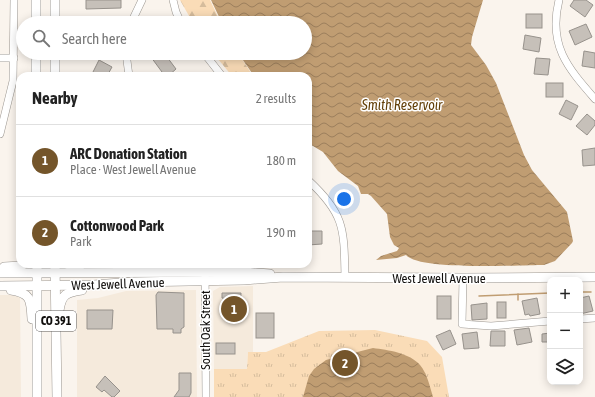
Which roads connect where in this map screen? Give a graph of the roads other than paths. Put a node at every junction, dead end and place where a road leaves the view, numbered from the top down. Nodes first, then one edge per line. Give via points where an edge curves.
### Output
1 (14, 0) edge
2 (36, 0) edge
3 (55, 0) edge
4 (142, 0) edge
5 (174, 0) edge
6 (559, 0) edge
7 (36, 16) edge
8 (55, 16) edge
9 (134, 16) edge
10 (178, 16) edge
11 (0, 58) edge
12 (14, 58) junction
13 (36, 60) edge
14 (55, 60) edge
15 (127, 60) edge
16 (209, 60) edge
17 (36, 72) edge
18 (55, 72) edge
19 (128, 72) edge
20 (219, 72) edge
21 (595, 99) edge
22 (0, 134) edge
23 (312, 184) edge
24 (16, 266) edge
25 (0, 268) edge
26 (37, 268) edge
27 (55, 268) edge
28 (76, 268) edge
29 (84, 272) junction
30 (0, 273) edge
31 (205, 273) edge
32 (346, 277) junction
33 (463, 278) junction
34 (595, 278) edge
35 (125, 283) junction
36 (37, 286) junction
37 (56, 286) junction
38 (0, 287) edge
39 (595, 318) edge
40 (583, 319) edge
41 (547, 321) edge
42 (56, 356) junction
43 (37, 357) junction
44 (37, 397) edge
45 (57, 397) edge
46 (206, 397) edge

1 - 12 street
2 - 7 main road
3 - 8 main road
4 - 9 street
5 - 10 street
6 - 21 street via 556,26 562,53 570,69
11 - 12 street
12 - 22 street via 13,81
13 - 17 main road
14 - 18 main road
15 - 19 street
16 - 20 street
23 - 32 street via 329,201 339,218
24 - 25 main road
26 - 27 main road, West Jewell Avenue
26 - 30 main road, West Jewell Avenue
26 - 36 main road, CO 391
27 - 29 main road, West Jewell Avenue
27 - 37 main road, CO 391
28 - 29 main road
29 - 31 main road, West Jewell Avenue
31 - 32 main road, West Jewell Avenue
31 - 35 main road, West Jewell Avenue
31 - 46 street, South Oak Street
32 - 33 main road, West Jewell Avenue
33 - 34 main road, West Jewell Avenue
33 - 41 street via 462,324 491,326
35 - 37 main road, West Jewell Avenue
35 - 42 main road via 72,292 64,296 59,309
36 - 37 main road, West Jewell Avenue
36 - 38 main road, West Jewell Avenue
36 - 43 main road, CO 391
37 - 42 main road, CO 391
38 - 43 main road via 25,293 28,297 32,310 32,349
39 - 40 street
42 - 45 main road, CO 391
43 - 44 main road, CO 391

